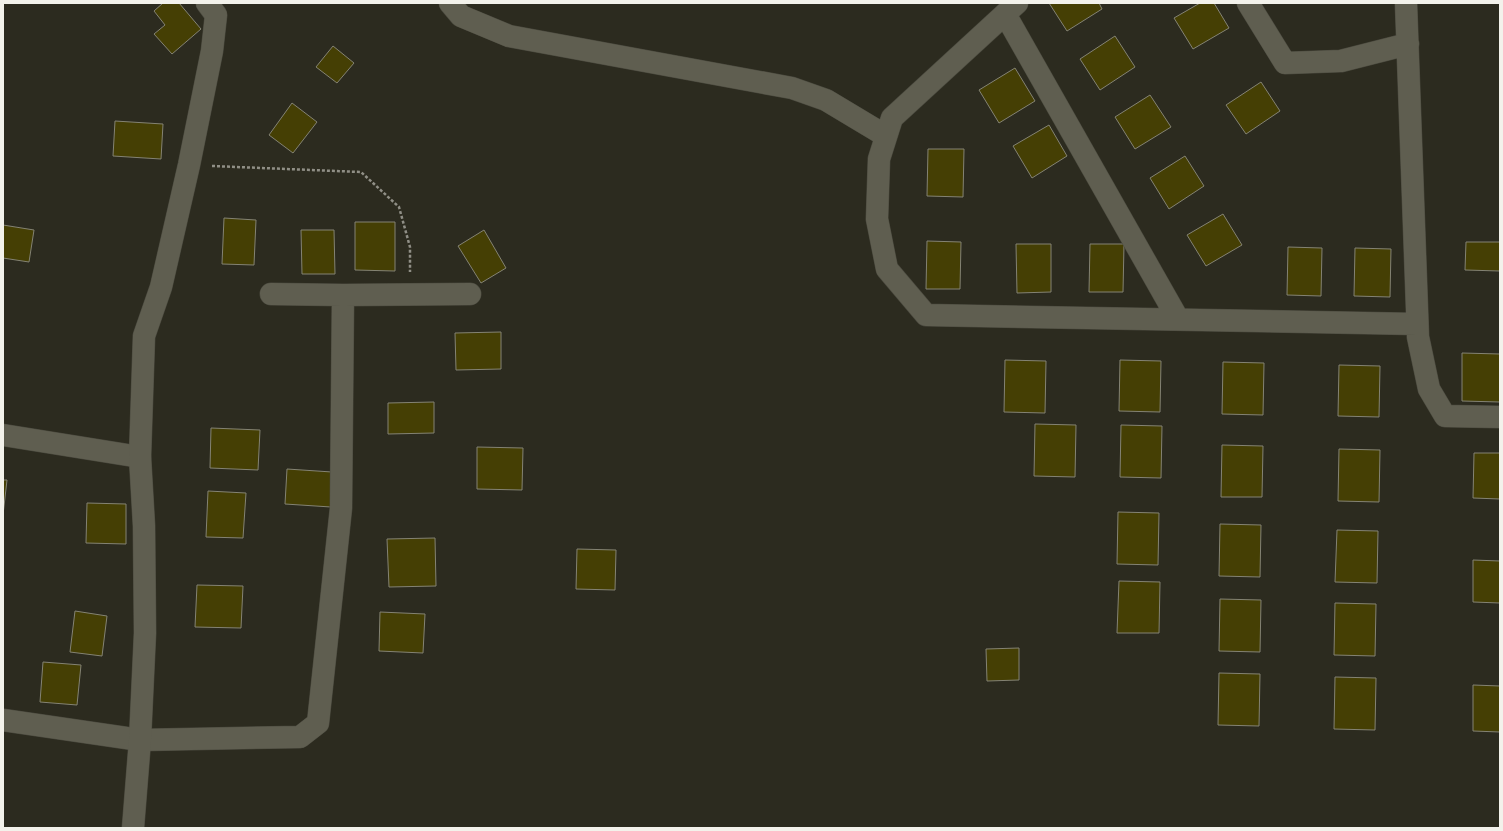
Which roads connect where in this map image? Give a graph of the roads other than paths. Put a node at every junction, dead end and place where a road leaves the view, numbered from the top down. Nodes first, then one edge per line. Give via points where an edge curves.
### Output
1 (208, 3) edge
2 (450, 3) edge
3 (1248, 3) edge
4 (1406, 3) edge
5 (1011, 8) edge
6 (1408, 44) junction
7 (886, 136) junction
8 (270, 294) dead end
9 (470, 294) dead end
10 (342, 295) junction
11 (1178, 319) junction
12 (1417, 324) junction
13 (1500, 417) edge
14 (3, 435) edge
15 (140, 457) junction
16 (3, 720) edge
17 (140, 740) junction
18 (133, 828) edge

1 - 15 street via 216,15 212,51 161,287 144,336
2 - 7 street via 461,16 509,36 792,88 826,100
3 - 6 street via 1285,63 1341,61
4 - 6 street
5 - 7 street via 892,118
5 - 11 street
6 - 12 street
7 - 11 street via 879,159 877,219 887,269 926,315
8 - 10 street
9 - 10 street
10 - 17 street via 341,508 318,723 300,737
11 - 12 street
12 - 13 street via 1429,389 1445,416
14 - 15 street
15 - 17 street via 144,526 145,633
16 - 17 street
17 - 18 street

